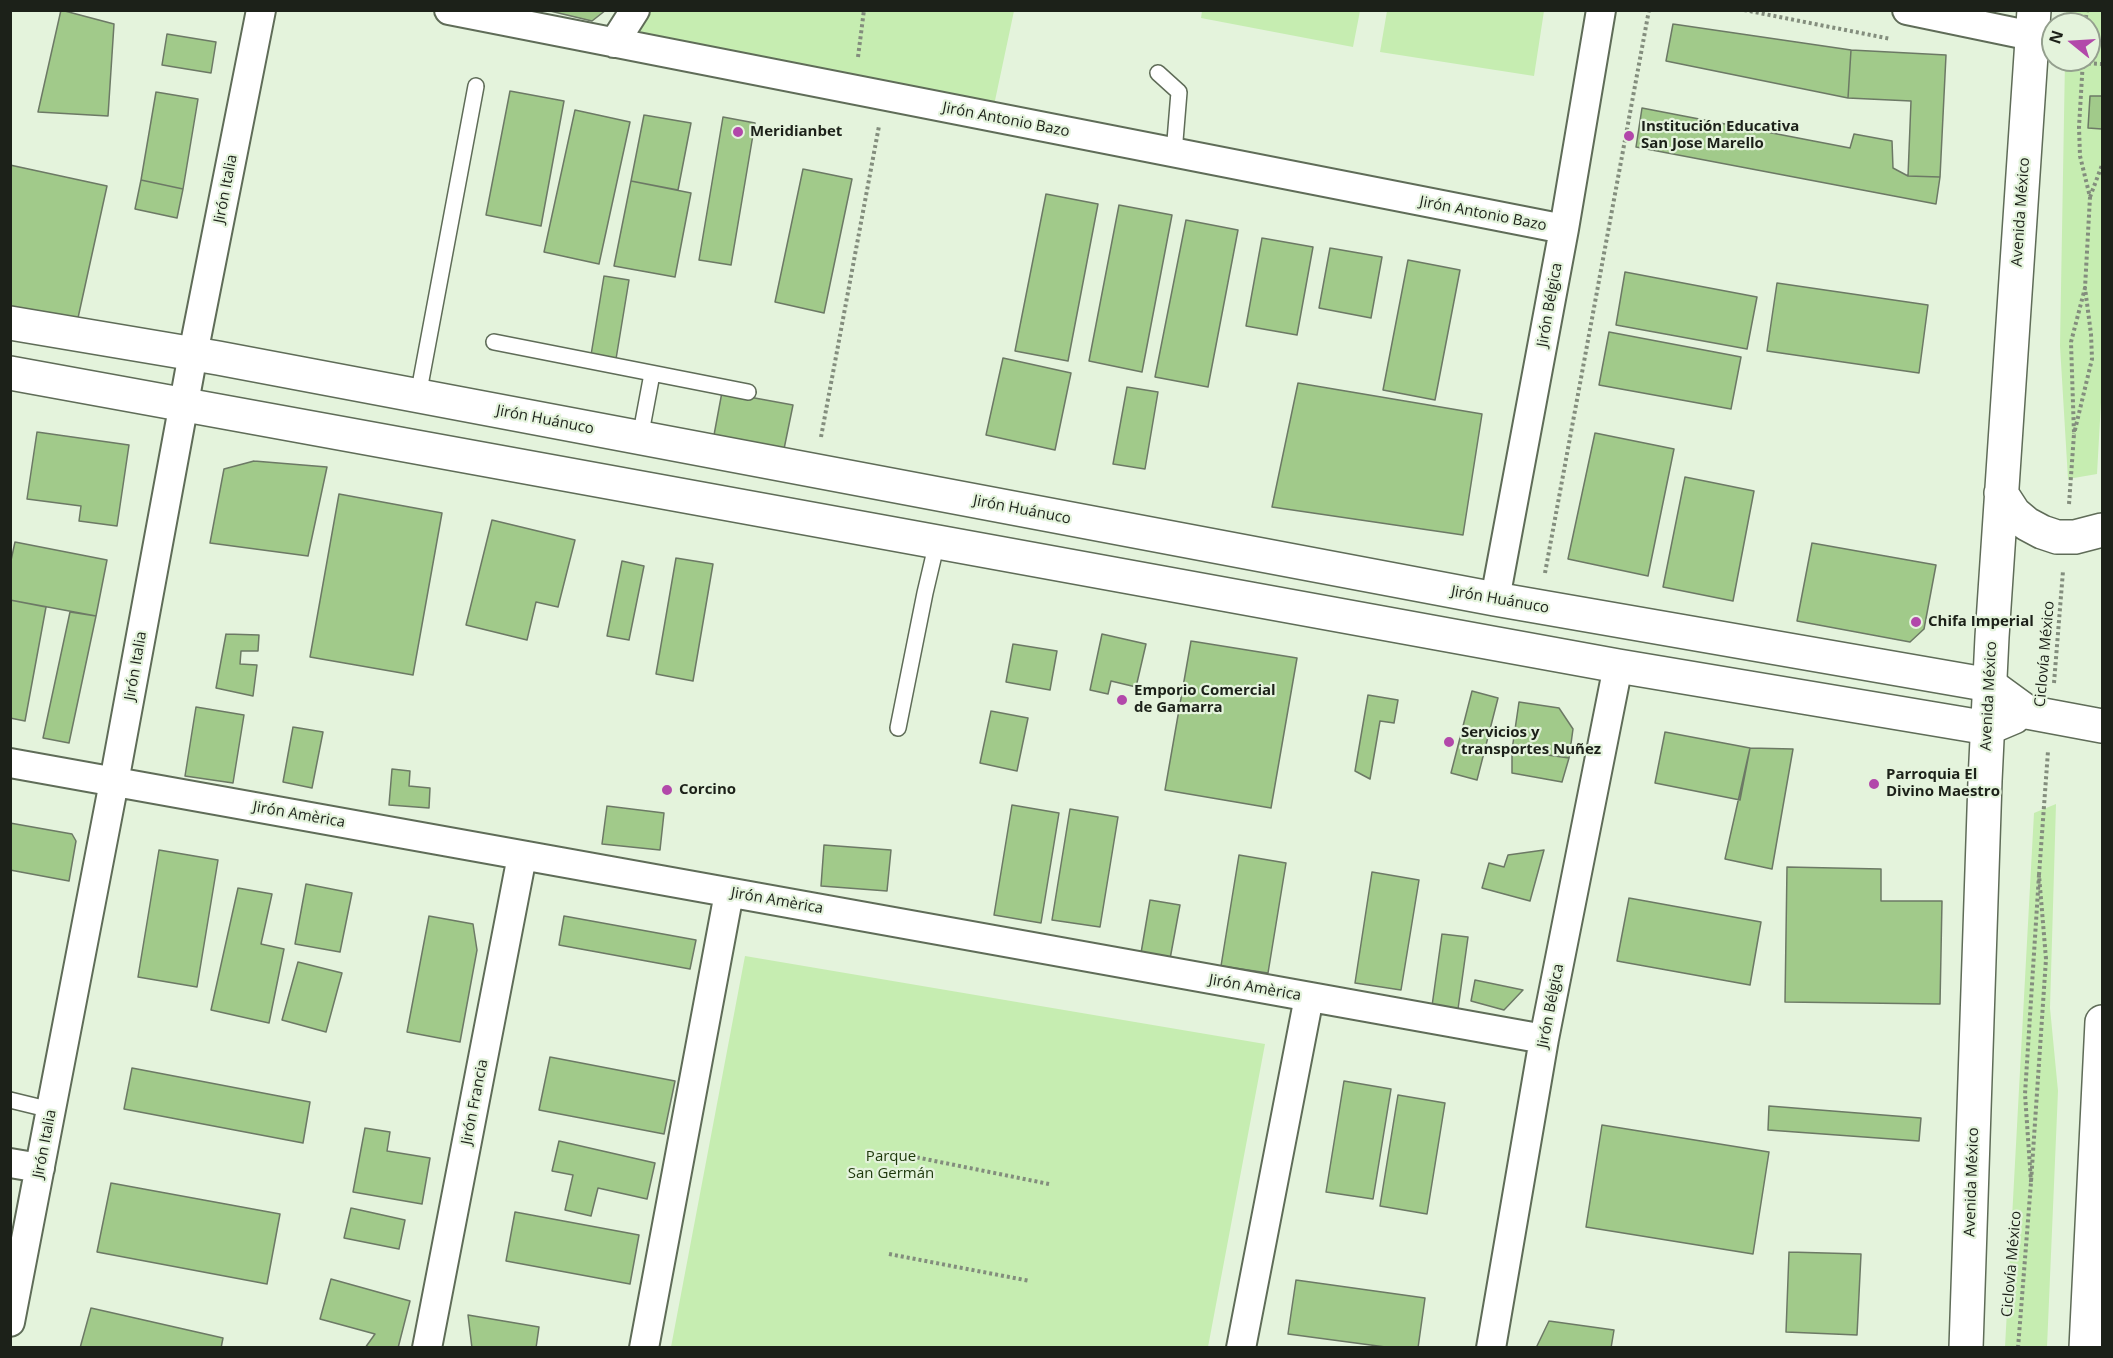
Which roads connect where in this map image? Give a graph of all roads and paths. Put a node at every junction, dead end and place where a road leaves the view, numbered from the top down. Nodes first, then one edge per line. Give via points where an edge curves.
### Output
1 (261, 10) edge
2 (449, 10) edge
3 (635, 10) edge
4 (864, 10) edge
5 (1601, 10) edge
6 (1649, 10) edge
7 (1744, 10) edge
8 (1907, 10) edge
9 (2033, 23) edge
10 (1892, 39) dead end
11 (614, 43) junction
12 (857, 67) dead end
13 (2082, 72) edge
14 (1158, 73) dead end
15 (476, 86) dead end
16 (884, 96) junction
17 (1174, 153) junction
18 (2103, 165) edge
19 (2090, 197) junction
20 (1564, 229) junction
21 (2085, 288) junction
22 (10, 323) edge
23 (494, 342) dead end
24 (193, 354) junction
25 (10, 373) edge
26 (652, 374) junction
27 (748, 392) dead end
28 (418, 396) junction
29 (183, 405) junction
30 (513, 414) junction
31 (2074, 434) junction
32 (640, 438) junction
33 (502, 463) junction
34 (815, 471) junction
35 (2001, 493) junction
36 (2103, 530) edge
37 (2066, 537) junction
38 (937, 542) junction
39 (1544, 578) dead end
40 (1495, 599) junction
41 (1618, 666) junction
42 (1990, 685) junction
43 (2039, 714) junction
44 (2103, 726) edge
45 (898, 728) dead end
46 (1988, 728) junction
47 (10, 763) edge
48 (114, 782) junction
49 (522, 856) junction
50 (2039, 875) junction
51 (729, 893) junction
52 (1309, 997) junction
53 (2103, 1022) edge
54 (1544, 1039) junction
55 (10, 1100) edge
56 (51, 1110) junction
57 (905, 1155) dead end
58 (10, 1163) edge
59 (40, 1168) junction
60 (2031, 1182) junction
61 (1049, 1184) dead end
62 (2096, 1247) edge
63 (889, 1254) dead end
64 (1030, 1281) dead end
65 (10, 1322) edge
66 (428, 1347) edge
67 (644, 1347) edge
68 (1241, 1347) edge
69 (1491, 1347) edge
70 (1966, 1347) edge
71 (2018, 1347) edge
72 (2086, 1347) edge

1 - 24 street, Jirón Italia
2 - 11 street, Jirón Antonio Bazo
3 - 11 street
4 - 12 path
5 - 20 street, Jirón Bélgica
6 - 39 path
7 - 10 path
8 - 9 street
9 - 35 street, Avenida México
11 - 16 street, Jirón Antonio Bazo
13 - 19 path, Ciclovía México via 2080,156
14 - 17 lane via 1179,92
15 - 28 lane
16 - 17 street, Jirón Antonio Bazo
16 - 34 path
17 - 20 street, Jirón Antonio Bazo
18 - 19 path, Ciclovía México
19 - 21 path, Ciclovía México
20 - 40 street, Jirón Bélgica
21 - 31 path, Ciclovía México via 2072,342
21 - 31 path, Ciclovía México via 2092,359
22 - 24 street, Jirón Huánuco
23 - 26 lane
24 - 28 street, Jirón Huánuco
24 - 29 street, Jirón Italia
25 - 29 street
26 - 27 lane
26 - 32 lane
28 - 30 street, Jirón Huánuco
29 - 33 street
29 - 48 street, Jirón Italia
30 - 32 street, Jirón Huánuco
30 - 33 street
31 - 37 path, Ciclovía México
32 - 34 street, Jirón Huánuco
33 - 38 street
34 - 40 street, Jirón Huánuco
35 - 37 street via 2027,524
35 - 42 street, Avenida México
36 - 37 street
37 - 43 path, Ciclovía México
38 - 41 street
38 - 45 lane
40 - 42 street, Jirón Huánuco
41 - 46 street
41 - 54 street, Jirón Bélgica
42 - 43 street, Jirón Huánuco
42 - 46 street, Avenida México
43 - 44 street, Jirón Huánuco
43 - 46 street
43 - 50 path, Ciclovía México
46 - 70 street, Avenida México
47 - 48 street, Jirón Amèrica
48 - 49 street, Jirón Amèrica
48 - 56 street, Jirón Italia
49 - 51 street, Jirón Amèrica
49 - 66 street, Jirón Francia
50 - 60 path, Ciclovía México via 2025,1094
50 - 60 path, Ciclovía México via 2046,959
51 - 52 street, Jirón Amèrica
51 - 67 street
52 - 54 street, Jirón Amèrica
52 - 68 street
53 - 62 street
54 - 69 street, Jirón Bélgica
55 - 56 lane
56 - 59 street, Jirón Italia
57 - 61 path
58 - 59 street
59 - 65 street, Jirón Italia
60 - 71 path, Ciclovía México
62 - 72 street
63 - 64 path

